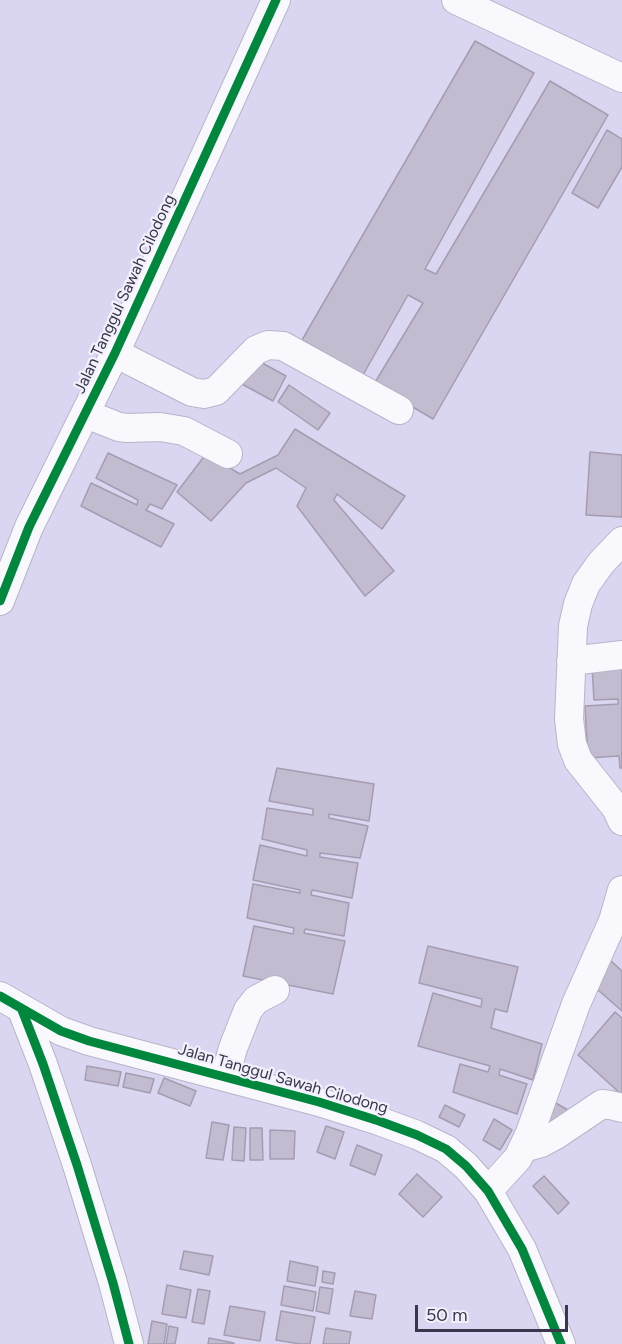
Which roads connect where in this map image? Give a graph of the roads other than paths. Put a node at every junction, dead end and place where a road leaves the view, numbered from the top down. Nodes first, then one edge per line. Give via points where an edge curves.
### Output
1 (276, 0) edge
2 (456, 0) edge
3 (622, 78) edge
4 (115, 353) junction
5 (399, 410) dead end
6 (86, 414) junction
7 (228, 454) dead end
8 (622, 541) edge
9 (0, 601) edge
10 (622, 655) edge
11 (571, 661) junction
12 (622, 821) edge
13 (622, 890) edge
14 (275, 990) dead end
15 (11, 1003) edge
16 (228, 1064) junction
17 (622, 1108) edge
18 (521, 1153) junction
19 (493, 1185) junction
20 (129, 1344) edge
21 (561, 1344) edge

1 - 4 street, Jalan Tanggul Sawah Cilodong
2 - 3 street
4 - 5 street via 192,392 204,394 216,391 256,350 268,345 283,346
4 - 6 street, Jalan Tanggul Sawah Cilodong
6 - 7 street via 127,428 178,429
6 - 9 street, Jalan Tanggul Sawah Cilodong via 29,527
8 - 11 street via 586,584 573,626
10 - 11 street
11 - 12 street via 572,744 578,760
13 - 18 street
14 - 16 street via 256,1000 248,1010
15 - 16 street, Jalan Tanggul Sawah Cilodong via 88,1041
15 - 20 street via 43,1064
16 - 19 street, Jalan Tanggul Sawah Cilodong via 319,1102 417,1135 446,1149
17 - 18 street via 602,1104
18 - 19 street
19 - 21 street, Jalan Tanggul Sawah Cilodong

